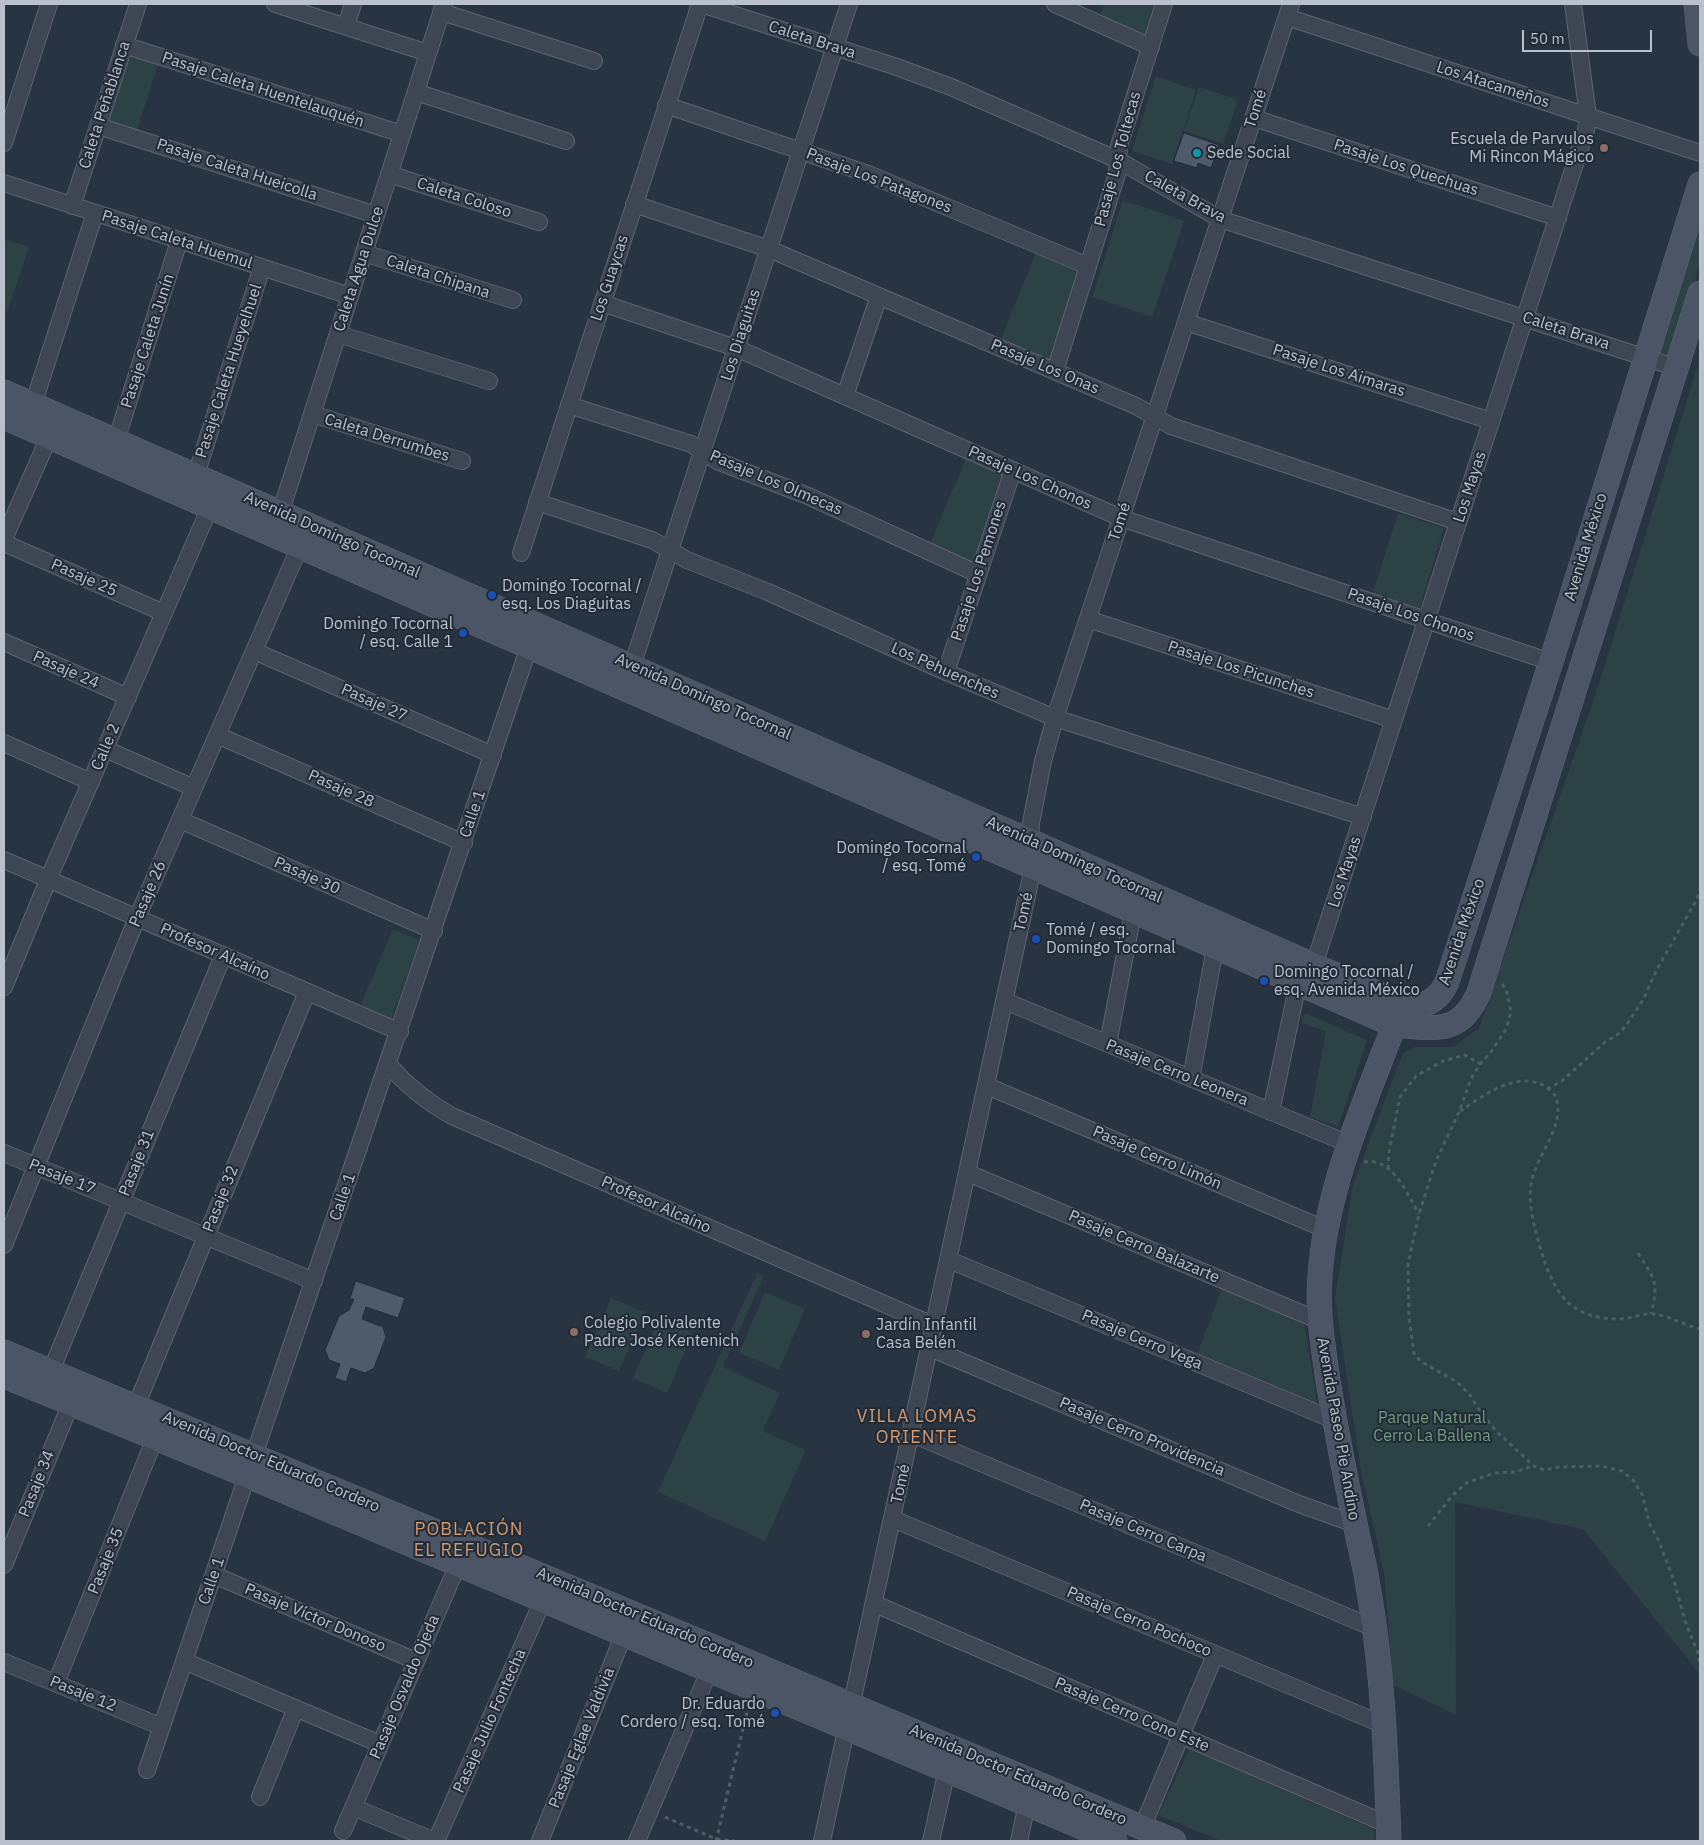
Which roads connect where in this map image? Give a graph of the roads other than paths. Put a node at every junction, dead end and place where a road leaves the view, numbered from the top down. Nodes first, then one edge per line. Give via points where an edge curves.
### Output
1 (49, 4) edge
2 (138, 4) edge
3 (275, 4) edge
4 (353, 4) edge
5 (700, 4) edge
6 (849, 4) edge
7 (1056, 4) edge
8 (1164, 4) edge
9 (1573, 4) edge
10 (1696, 4) edge
11 (443, 8) edge
12 (1289, 10) edge
13 (346, 26) junction
14 (1700, 44) edge
15 (124, 45) junction
16 (835, 47) junction
17 (1151, 47) junction
18 (428, 53) junction
19 (594, 61) dead end
20 (416, 92) junction
21 (666, 105) junction
22 (1588, 116) junction
23 (1254, 118) junction
24 (98, 126) junction
25 (402, 134) junction
26 (566, 141) dead end
27 (4, 143) edge
28 (801, 151) junction
29 (1700, 153) edge
30 (1118, 160) junction
31 (389, 174) junction
32 (4, 183) edge
33 (1700, 184) edge
34 (634, 204) junction
35 (72, 206) junction
36 (94, 213) junction
37 (376, 215) junction
38 (1558, 218) junction
39 (1220, 219) junction
40 (539, 222) dead end
41 (180, 241) junction
42 (769, 249) junction
43 (364, 253) junction
44 (1088, 266) junction
45 (262, 267) junction
46 (1700, 293) edge
47 (350, 296) junction
48 (879, 296) junction
49 (513, 300) dead end
50 (602, 303) junction
51 (1525, 318) junction
52 (1186, 322) junction
53 (338, 334) junction
54 (736, 348) junction
55 (1645, 358) junction
56 (1677, 368) junction
57 (1055, 371) junction
58 (489, 381) dead end
59 (4, 392) edge
60 (845, 396) junction
61 (33, 405) junction
62 (569, 405) junction
63 (312, 414) junction
64 (4, 417) edge
65 (1155, 417) junction
66 (1491, 421) junction
67 (49, 437) junction
68 (116, 441) junction
69 (702, 451) junction
70 (462, 461) dead end
71 (1012, 470) junction
72 (196, 475) junction
73 (538, 502) junction
74 (210, 507) junction
75 (280, 512) junction
76 (1121, 518) junction
77 (1458, 522) junction
78 (273, 534) junction
79 (4, 541) edge
80 (300, 546) junction
81 (670, 551) junction
82 (521, 553) dead end
83 (978, 574) junction
84 (164, 613) junction
85 (1088, 619) junction
86 (1426, 620) junction
87 (534, 635) junction
88 (4, 642) edge
89 (254, 651) junction
90 (1551, 662) junction
91 (632, 666) junction
92 (946, 672) junction
93 (128, 697) junction
94 (1055, 718) junction
95 (1394, 720) junction
96 (217, 735) junction
97 (4, 743) edge
98 (105, 749) junction
99 (493, 756) junction
100 (91, 782) junction
101 (194, 788) junction
102 (1363, 817) junction
103 (180, 820) junction
104 (1030, 840) junction
105 (464, 843) junction
106 (4, 860) edge
107 (1034, 868) junction
108 (48, 880) junction
109 (1133, 912) junction
110 (137, 918) junction
111 (434, 931) junction
112 (1215, 948) junction
113 (223, 956) junction
114 (1314, 965) junction
115 (1298, 984) junction
116 (4, 987) edge
117 (307, 992) junction
118 (1005, 1001) junction
119 (1402, 1004) junction
120 (1394, 1026) junction
121 (400, 1032) junction
122 (1108, 1044) junction
123 (389, 1065) junction
124 (1191, 1079) junction
125 (987, 1086) junction
126 (1271, 1112) junction
127 (1349, 1144) junction
128 (4, 1153) edge
129 (36, 1166) junction
130 (968, 1173) junction
131 (122, 1202) junction
132 (1327, 1230) junction
133 (206, 1236) junction
134 (4, 1245) edge
135 (949, 1260) junction
136 (314, 1281) junction
137 (1320, 1321) junction
138 (935, 1326) junction
139 (930, 1348) junction
140 (4, 1352) edge
141 (51, 1371) junction
142 (4, 1376) edge
143 (71, 1403) junction
144 (136, 1406) junction
145 (1334, 1420) junction
146 (912, 1434) junction
147 (155, 1438) junction
148 (251, 1465) junction
149 (893, 1519) junction
150 (1355, 1524) junction
151 (462, 1554) junction
152 (4, 1565) edge
153 (214, 1575) junction
154 (543, 1600) junction
155 (875, 1604) junction
156 (1374, 1628) junction
157 (624, 1634) junction
158 (1216, 1655) junction
159 (714, 1659) junction
160 (184, 1661) junction
161 (416, 1661) junction
162 (4, 1662) edge
163 (56, 1683) junction
164 (853, 1705) junction
165 (296, 1708) junction
166 (1384, 1726) junction
167 (162, 1727) junction
168 (848, 1728) junction
169 (1181, 1736) junction
170 (380, 1744) junction
171 (147, 1770) dead end
172 (947, 1770) junction
173 (260, 1797) dead end
174 (1027, 1804) junction
175 (353, 1807) junction
176 (1142, 1828) junction
177 (343, 1831) dead end
178 (1389, 1833) edge
179 (435, 1841) edge
180 (540, 1841) edge
181 (637, 1841) edge
182 (822, 1841) edge
183 (931, 1841) edge
184 (1019, 1841) edge
185 (1115, 1841) edge
186 (1174, 1841) edge

1 - 27 street
2 - 15 street, Caleta Peñablanca
3 - 13 street
4 - 13 street
5 - 16 street, Caleta Brava
5 - 21 street, Los Guaycas
6 - 16 street, Los Diaguitas
7 - 17 street
8 - 17 street, Pasaje Los Toltecas
9 - 22 street, Los Mayas
10 - 14 main road
11 - 18 street, Caleta Agua Dulce
11 - 19 street
12 - 22 street, Los Atacameños
12 - 23 street, Tomé
13 - 18 street
15 - 24 street, Caleta Peñablanca
15 - 25 street, Pasaje Caleta Huentelauquén
16 - 28 street, Los Diaguitas
16 - 30 street, Caleta Brava via 951,87
17 - 30 street, Pasaje Los Toltecas via 1119,146
18 - 20 street, Caleta Agua Dulce
20 - 25 street, Caleta Agua Dulce
20 - 26 street
21 - 28 street, Pasaje Los Patagones
21 - 34 street, Los Guaycas
22 - 29 street, Los Atacameños
22 - 38 street, Los Mayas
23 - 38 street, Pasaje Los Quechuas
23 - 39 street, Tomé
24 - 35 street, Caleta Peñablanca
24 - 37 street, Pasaje Caleta Hueicolla
25 - 31 street, Caleta Agua Dulce
28 - 42 street, Los Diaguitas
28 - 44 street, Pasaje Los Patagones via 868,174
30 - 39 street, Caleta Brava
30 - 44 street, Pasaje Los Toltecas via 1117,174
31 - 37 street, Caleta Agua Dulce
31 - 40 street, Caleta Coloso
32 - 35 street, Pasaje Caleta Huemul
33 - 55 main road, Avenida México
34 - 42 street, Pasaje Los Onas
34 - 50 street, Los Guaycas
35 - 36 street, Pasaje Caleta Huemul
36 - 41 street, Pasaje Caleta Huemul
36 - 61 street
37 - 43 street, Caleta Agua Dulce
38 - 51 street, Los Mayas
39 - 51 street, Caleta Brava
39 - 52 street, Tomé
41 - 45 street, Pasaje Caleta Huemul
41 - 68 street, Pasaje Caleta Junín
42 - 48 street, Pasaje Los Onas
42 - 54 street, Los Diaguitas
43 - 47 street, Caleta Agua Dulce
43 - 49 street, Caleta Chipana
44 - 57 street, Pasaje Los Toltecas
45 - 47 street, Pasaje Caleta Huemul
45 - 72 street, Pasaje Caleta Hueyelhuel
46 - 56 main road, Avenida México
47 - 53 street, Caleta Agua Dulce
48 - 57 street, Pasaje Los Onas
48 - 60 street
50 - 54 street, Pasaje Los Chonos
50 - 62 street, Los Guaycas
51 - 55 street, Caleta Brava
51 - 66 street, Los Mayas
52 - 65 street, Tomé
52 - 66 street, Pasaje Los Aimaras
53 - 58 street
53 - 63 street, Caleta Agua Dulce
54 - 60 street, Pasaje Los Chonos
54 - 69 street, Los Diaguitas
55 - 56 street, Caleta Brava
55 - 90 main road, Avenida México
56 - 120 main road, Avenida México via 1476,1000 1468,1014 1452,1024
57 - 65 street, Pasaje Los Onas
59 - 61 main road, Avenida Domingo Tocornal
60 - 71 street, Pasaje Los Chonos
61 - 68 main road, Avenida Domingo Tocornal
62 - 69 street, Pasaje Los Olmecas via 691,444
62 - 73 street, Los Guaycas
63 - 70 street, Caleta Derrumbes
63 - 75 street, Caleta Agua Dulce
64 - 67 main road, Avenida Domingo Tocornal
65 - 76 street, Tomé
65 - 77 street, Pasaje Los Onas via 1171,426
66 - 77 street, Los Mayas
67 - 74 main road, Avenida Domingo Tocornal
67 - 79 street
68 - 72 main road, Avenida Domingo Tocornal
69 - 81 street, Los Diaguitas
69 - 83 street, Pasaje Los Olmecas via 717,462 816,500
71 - 76 street, Pasaje Los Chonos
71 - 83 street, Pasaje Los Pemones
72 - 75 main road, Avenida Domingo Tocornal
73 - 81 street, Los Pehuenches via 652,540
73 - 82 street, Los Guaycas
74 - 78 main road, Avenida Domingo Tocornal
74 - 84 street, Calle 2
75 - 78 street, Caleta Agua Dulce
75 - 87 main road, Avenida Domingo Tocornal
76 - 85 street, Tomé
76 - 86 street, Pasaje Los Chonos
77 - 86 street, Los Mayas
78 - 80 main road, Avenida Domingo Tocornal
79 - 84 street, Pasaje 25
80 - 87 main road, Avenida Domingo Tocornal
80 - 89 street, Pasaje 26
81 - 91 street, Los Diaguitas
81 - 92 street, Los Pehuenches
83 - 92 street, Pasaje Los Pemones
84 - 93 street, Calle 2
85 - 94 street, Tomé
85 - 95 street, Pasaje Los Picunches
86 - 90 street, Pasaje Los Chonos
86 - 95 street, Los Mayas
87 - 91 main road, Avenida Domingo Tocornal
87 - 99 street, Calle 1
87 - 107 main road, Avenida Domingo Tocornal
88 - 93 street, Pasaje 24
89 - 96 street, Pasaje 26
89 - 99 street, Pasaje 27
90 - 119 main road, Avenida México via 1447,982 1440,995 1428,1003 1419,1006
91 - 104 main road, Avenida Domingo Tocornal
92 - 94 street, Los Pehuenches
93 - 98 street, Calle 2
94 - 102 street, Los Pehuenches
94 - 104 street, Tomé via 1038,785
95 - 102 street, Los Mayas
96 - 101 street, Pasaje 26
96 - 105 street, Pasaje 28
97 - 100 street
98 - 100 street, Calle 2
98 - 101 street
99 - 105 street, Calle 1
100 - 108 street, Calle 2
101 - 103 street, Pasaje 26
102 - 114 street, Los Mayas
103 - 110 street, Pasaje 26
103 - 111 street, Pasaje 30
104 - 107 street, Tomé
104 - 114 main road, Avenida Domingo Tocornal
105 - 111 street, Calle 1
106 - 108 street, Profesor Alcaíno
107 - 109 main road, Avenida Domingo Tocornal
107 - 118 street, Tomé
108 - 110 street, Profesor Alcaíno
108 - 116 street, Calle 2
109 - 112 main road, Avenida Domingo Tocornal
109 - 122 street
110 - 113 street, Profesor Alcaíno
110 - 129 street, Pasaje 26
111 - 121 street, Calle 1
112 - 115 main road, Avenida Domingo Tocornal
112 - 124 street
113 - 117 street, Profesor Alcaíno
113 - 131 street, Pasaje 31
114 - 119 main road, Avenida Domingo Tocornal
115 - 120 main road, Avenida Domingo Tocornal
115 - 126 street
117 - 121 street, Profesor Alcaíno
117 - 133 street, Pasaje 32
118 - 122 street, Pasaje Cerro Leonera
118 - 125 street, Tomé
119 - 120 main road
120 - 127 main road, Avenida Paseo Pie Andino
121 - 123 street, Calle 1
122 - 124 street, Pasaje Cerro Leonera
123 - 136 street, Calle 1
123 - 138 street, Profesor Alcaíno via 417,1094 452,1116
124 - 126 street, Pasaje Cerro Leonera
125 - 130 street, Tomé
125 - 132 street, Pasaje Cerro Limón
126 - 127 street, Pasaje Cerro Leonera
127 - 132 main road, Avenida Paseo Pie Andino
128 - 129 street, Pasaje 17
129 - 131 street, Pasaje 17
129 - 134 street, Pasaje 26
130 - 135 street, Tomé
130 - 137 street, Pasaje Cerro Balazarte
131 - 133 street, Pasaje 17
131 - 141 street, Pasaje 31
132 - 137 main road, Avenida Paseo Pie Andino via 1320,1275
133 - 136 street, Pasaje 17
133 - 144 street, Pasaje 32
135 - 138 street, Tomé
135 - 145 street, Pasaje Cerro Vega
136 - 148 street, Calle 1
137 - 145 main road, Avenida Paseo Pie Andino
138 - 139 street, Tomé
139 - 146 street, Tomé
139 - 150 street, Pasaje Cerro Providencia via 1299,1504
140 - 141 main road, Avenida Doctor Eduardo Cordero
141 - 144 main road, Avenida Doctor Eduardo Cordero
142 - 143 main road, Avenida Doctor Eduardo Cordero
143 - 147 main road, Avenida Doctor Eduardo Cordero
143 - 152 street, Pasaje 34
144 - 148 main road, Avenida Doctor Eduardo Cordero
145 - 150 main road, Avenida Paseo Pie Andino
146 - 149 street, Tomé
146 - 156 street, Pasaje Cerro Carpa
147 - 148 main road, Avenida Doctor Eduardo Cordero
147 - 163 street, Pasaje 35
148 - 151 main road, Avenida Doctor Eduardo Cordero
148 - 153 street, Calle 1
149 - 155 street, Tomé
149 - 158 street, Pasaje Cerro Pochoco
150 - 156 main road, Avenida Paseo Pie Andino
151 - 154 main road, Avenida Doctor Eduardo Cordero
151 - 159 main road, Avenida Doctor Eduardo Cordero
151 - 161 street, Pasaje Osvaldo Ojeda
153 - 160 street, Calle 1
153 - 161 street, Pasaje Víctor Donoso
154 - 157 main road, Avenida Doctor Eduardo Cordero
154 - 179 street, Pasaje Julio Fontecha
155 - 164 street, Tomé
155 - 169 street, Pasaje Cerro Cono Este
156 - 166 main road, Avenida Paseo Pie Andino
157 - 159 main road, Avenida Doctor Eduardo Cordero
157 - 180 street, Pasaje Eglae Valdivia
158 - 166 street, Pasaje Cerro Pochoco
158 - 169 street
159 - 164 main road, Avenida Doctor Eduardo Cordero
159 - 168 main road, Avenida Doctor Eduardo Cordero via 752,1688
159 - 181 street
160 - 165 street
160 - 167 street, Calle 1
161 - 170 street, Pasaje Osvaldo Ojeda
162 - 163 street, Pasaje 12
163 - 167 street, Pasaje 12
164 - 168 street, Tomé
164 - 176 main road, Avenida Doctor Eduardo Cordero
165 - 170 street
165 - 173 street
166 - 178 main road, Avenida Paseo Pie Andino
167 - 171 street, Calle 1
168 - 172 main road, Avenida Doctor Eduardo Cordero
168 - 182 street, Tomé
169 - 176 street
169 - 178 street, Pasaje Cerro Cono Este
170 - 175 street, Pasaje Osvaldo Ojeda
172 - 174 main road, Avenida Doctor Eduardo Cordero
172 - 183 street
174 - 184 street
174 - 185 main road, Avenida Doctor Eduardo Cordero
175 - 177 street, Pasaje Osvaldo Ojeda
175 - 179 street
176 - 186 main road, Avenida Doctor Eduardo Cordero

